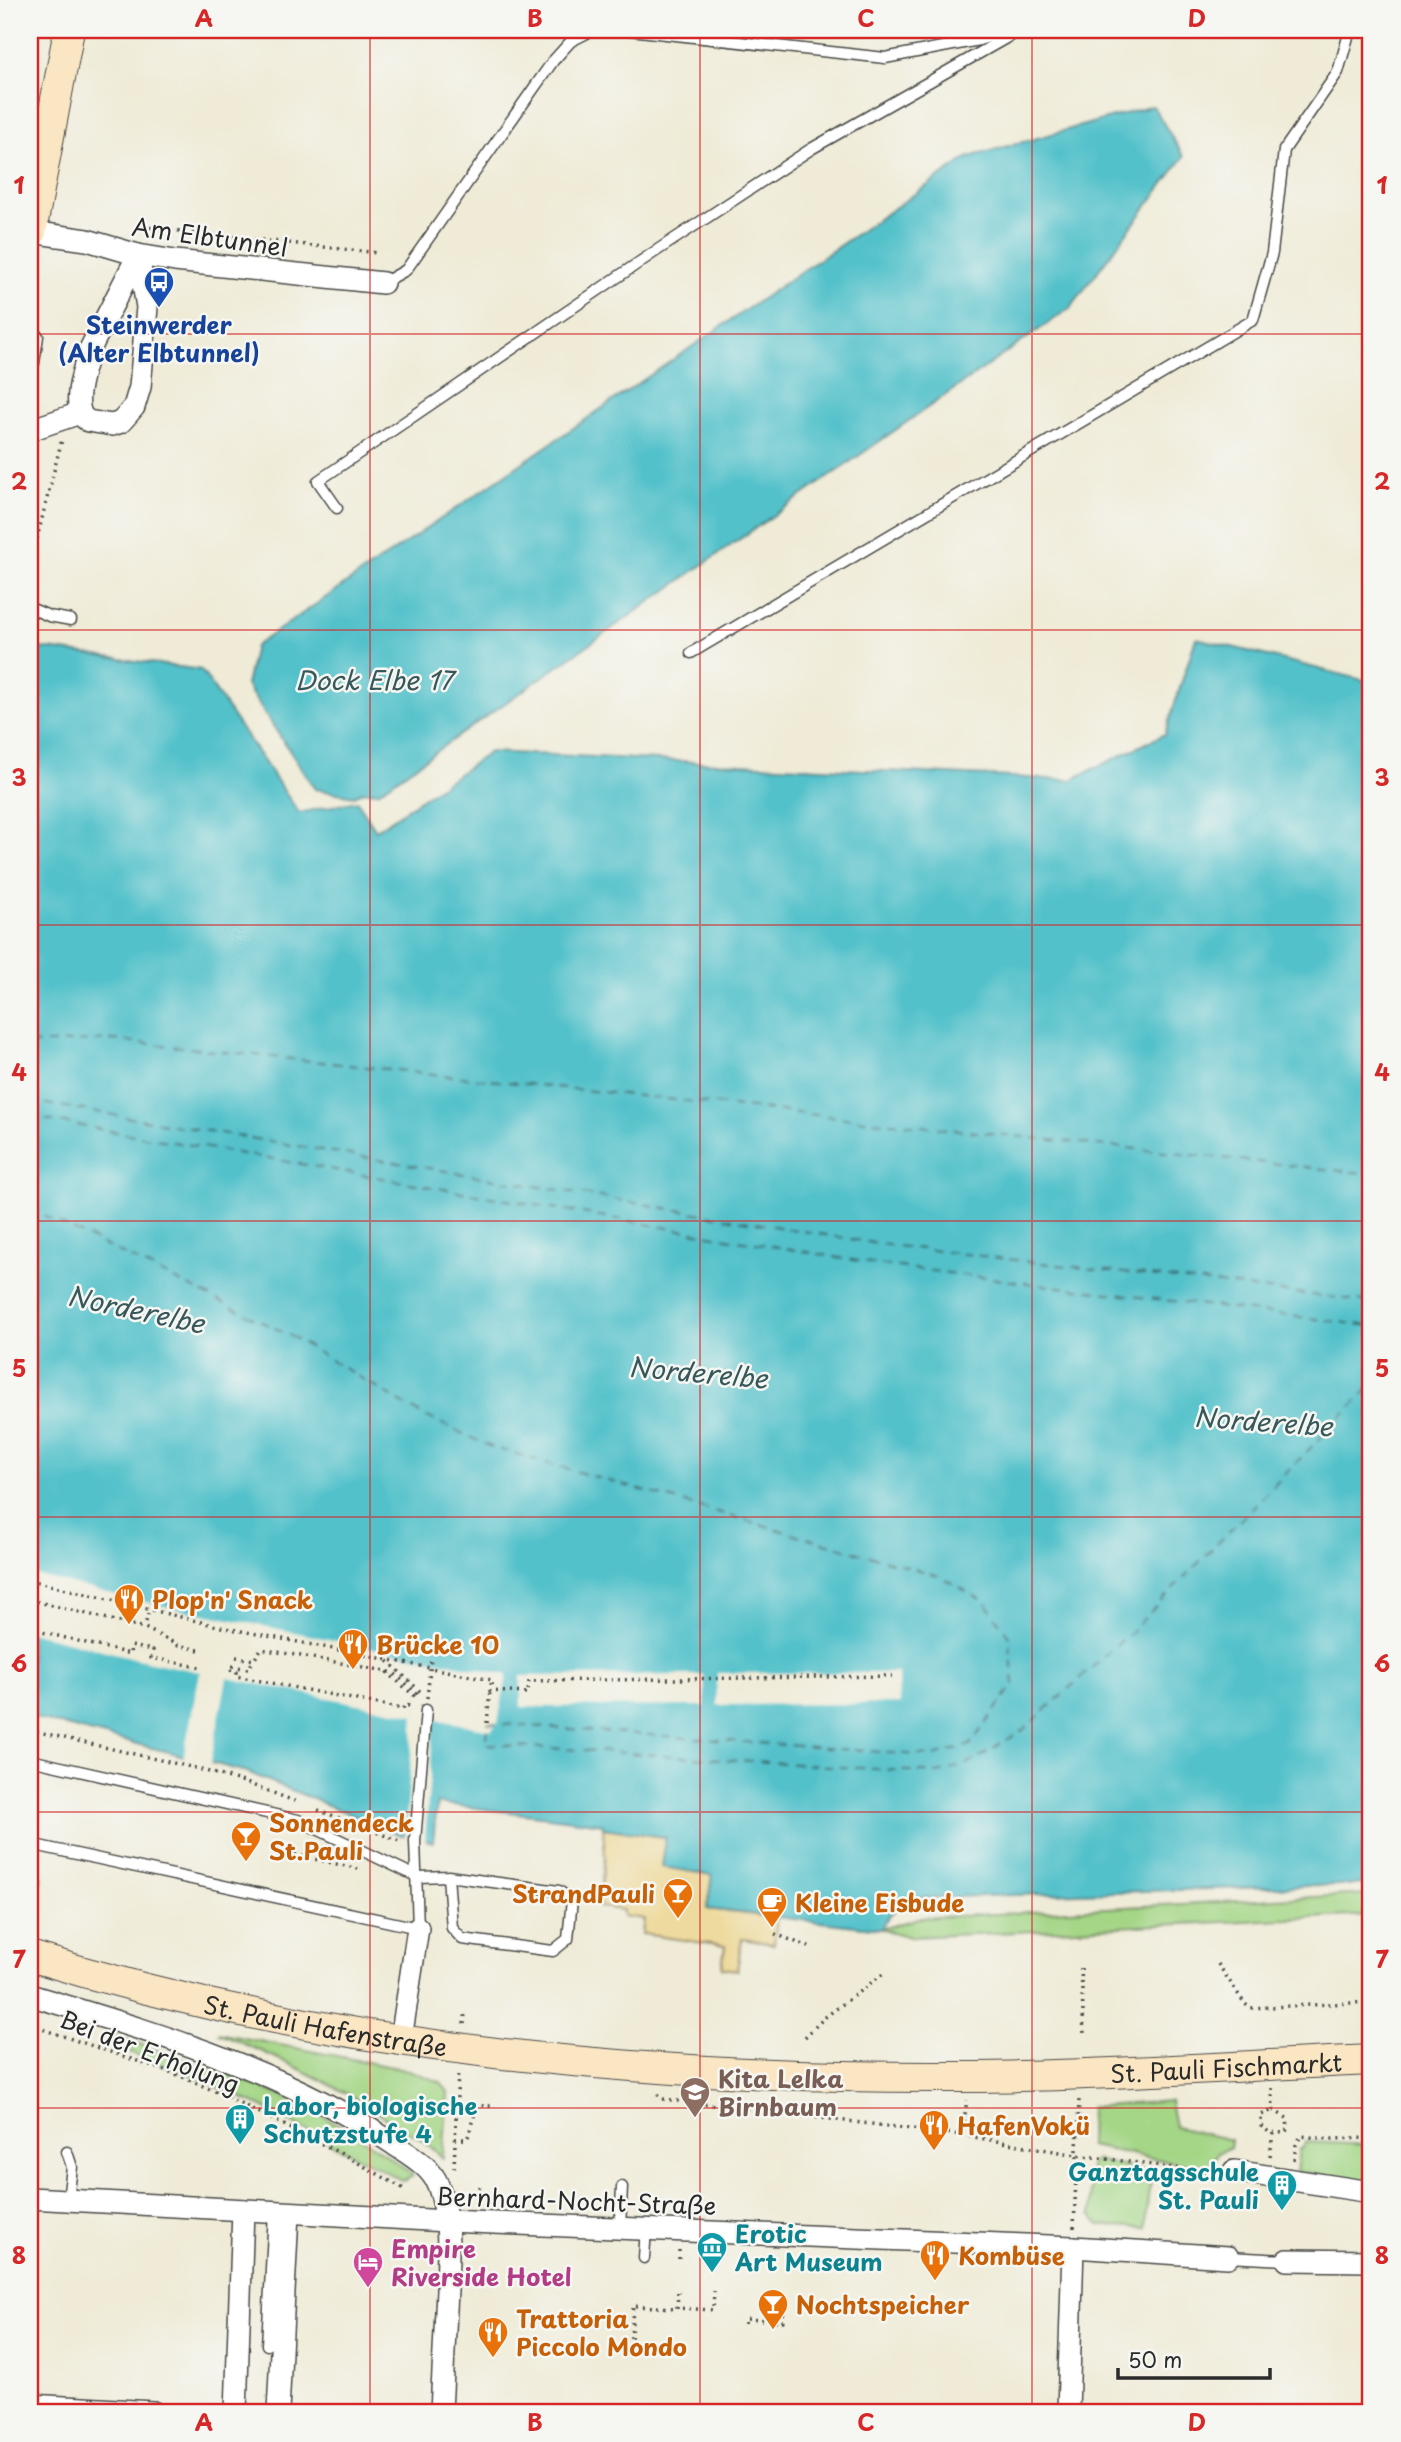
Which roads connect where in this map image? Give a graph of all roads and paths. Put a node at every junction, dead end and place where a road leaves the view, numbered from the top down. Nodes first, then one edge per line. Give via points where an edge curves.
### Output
1 (69, 30) edge
2 (593, 30) edge
3 (631, 30) edge
4 (1012, 30) edge
5 (1020, 30) edge
6 (1350, 30) edge
7 (136, 226) dead end
8 (31, 232) edge
9 (30, 238) edge
10 (378, 253) dead end
11 (138, 255) junction
12 (383, 283) joint
13 (30, 330) edge
14 (34, 363) dead end
15 (72, 416) junction
16 (30, 430) edge
17 (337, 508) dead end
18 (30, 566) edge
19 (30, 608) edge
20 (71, 620) dead end
21 (691, 653) dead end
22 (30, 1580) edge
23 (30, 1600) edge
24 (149, 1609) junction
25 (146, 1622) dead end
26 (30, 1629) edge
27 (199, 1650) dead end
28 (236, 1657) dead end
29 (387, 1659) junction
30 (254, 1660) junction
31 (431, 1660) dead end
32 (200, 1667) dead end
33 (430, 1668) junction
34 (892, 1676) dead end
35 (490, 1691) junction
36 (428, 1692) dead end
37 (418, 1697) dead end
38 (427, 1705) joint
39 (412, 1706) dead end
40 (487, 1723) dead end
41 (30, 1730) edge
42 (30, 1760) edge
43 (415, 1841) junction
44 (30, 1844) edge
45 (288, 1853) dead end
46 (370, 1871) dead end
47 (448, 1876) junction
48 (418, 1877) junction
49 (418, 1928) junction
50 (775, 1934) dead end
51 (809, 1947) dead end
52 (30, 1956) edge
53 (1218, 1964) dead end
54 (1081, 1968) dead end
55 (883, 1974) dead end
56 (30, 1995) edge
57 (1371, 2003) edge
58 (30, 2025) edge
59 (1084, 2034) dead end
60 (805, 2037) dead end
61 (401, 2039) junction
62 (1371, 2060) edge
63 (458, 2066) dead end
64 (628, 2066) junction
65 (1080, 2073) joint
66 (493, 2106) dead end
67 (1079, 2107) dead end
68 (967, 2109) dead end
69 (1273, 2133) junction
70 (962, 2136) junction
71 (455, 2138) junction
72 (1371, 2138) edge
73 (1272, 2145) dead end
74 (66, 2152) dead end
75 (1077, 2155) junction
76 (454, 2159) dead end
77 (1234, 2171) joint
78 (1291, 2179) junction
79 (482, 2184) dead end
80 (622, 2187) dead end
81 (413, 2189) dead end
82 (1371, 2192) edge
83 (475, 2194) dead end
84 (30, 2198) edge
85 (68, 2200) junction
86 (1074, 2208) dead end
87 (243, 2210) junction
88 (281, 2212) junction
89 (447, 2221) junction
90 (620, 2228) junction
91 (646, 2229) junction
92 (1073, 2247) junction
93 (1228, 2256) joint
94 (645, 2258) dead end
95 (1286, 2260) joint
96 (1371, 2261) edge
97 (714, 2291) dead end
98 (678, 2292) dead end
99 (785, 2297) dead end
100 (677, 2308) junction
101 (745, 2324) dead end
102 (631, 2338) dead end
103 (267, 2346) dead end
104 (30, 2405) edge
105 (153, 2412) edge
106 (236, 2412) edge
107 (278, 2412) edge
108 (441, 2412) edge
109 (1068, 2412) edge

1 - 8 main road
2 - 12 lane via 571,41 553,61 406,270
3 - 4 lane via 886,58
5 - 17 lane via 811,149 318,481
6 - 21 lane via 1338,72 1284,149 1272,253 1253,320
7 - 10 path
8 - 9 lane
8 - 11 street, Am Elbtunnel via 87,240
11 - 12 street, Am Elbtunnel
11 - 15 street via 89,351
11 - 15 street via 147,307 134,407 112,425
13 - 14 lane via 38,336
15 - 16 street
15 - 18 path via 55,460
19 - 20 lane
22 - 24 path
23 - 27 path via 145,1628
24 - 25 path
24 - 29 path
26 - 32 path via 130,1654 131,1646 142,1647 153,1650 151,1658
28 - 30 path
29 - 33 path
29 - 38 path
30 - 37 path via 261,1649 386,1671
30 - 39 path via 248,1669 231,1668 236,1676 403,1709 404,1704
31 - 33 path
33 - 35 path via 492,1680
33 - 36 path
34 - 35 path via 529,1681 528,1693
35 - 40 path
38 - 43 lane
41 - 43 path via 196,1765 407,1844
42 - 48 lane via 298,1820
43 - 48 lane
44 - 49 lane
45 - 46 path
47 - 47 lane via 452,1928 462,1939 553,1951 568,1939 572,1900 559,1891
47 - 48 lane
48 - 49 lane
49 - 61 street
50 - 51 path
52 - 61 main road, St. Pauli Hafenstraße via 203,2003
53 - 57 path via 1250,2008
54 - 59 path
55 - 60 path
56 - 89 street via 174,2039 318,2099 376,2132 434,2176
58 - 81 path, Bei der Erholung via 186,2078 406,2190
61 - 64 main road, St. Pauli Hafenstraße
62 - 65 main road, St. Pauli Fischmarkt
63 - 71 path
64 - 65 main road, St. Pauli Hafenstraße via 856,2076
64 - 70 path via 663,2099
66 - 71 path via 481,2106 473,2115 467,2139
67 - 75 path
68 - 70 path
69 - 69 path via 1260,2124 1261,2115 1273,2110 1287,2118 1288,2127 1284,2133
69 - 73 path
70 - 75 path
71 - 76 path
72 - 78 path via 1301,2136
74 - 85 lane via 72,2167
75 - 77 path via 1223,2175
75 - 86 path
77 - 78 street
78 - 82 street
79 - 83 path
80 - 90 lane
84 - 85 street, Bernhard-Nocht-Straße
85 - 87 street, Bernhard-Nocht-Straße
87 - 88 street, Bernhard-Nocht-Straße
87 - 106 street
88 - 89 street, Bernhard-Nocht-Straße
88 - 103 lane
88 - 107 street
89 - 90 street, Bernhard-Nocht-Straße
89 - 108 street
90 - 91 street, Bernhard-Nocht-Straße
91 - 92 street, Bernhard-Nocht-Straße
91 - 94 lane
92 - 93 street, Bernhard-Nocht-Straße
92 - 109 street
93 - 95 lane, Bernhard-Nocht-Straße
95 - 96 street, Bernhard-Nocht-Straße
97 - 100 path via 713,2310
98 - 100 path
99 - 101 path via 783,2321 745,2319
100 - 102 path via 633,2306
104 - 105 street

